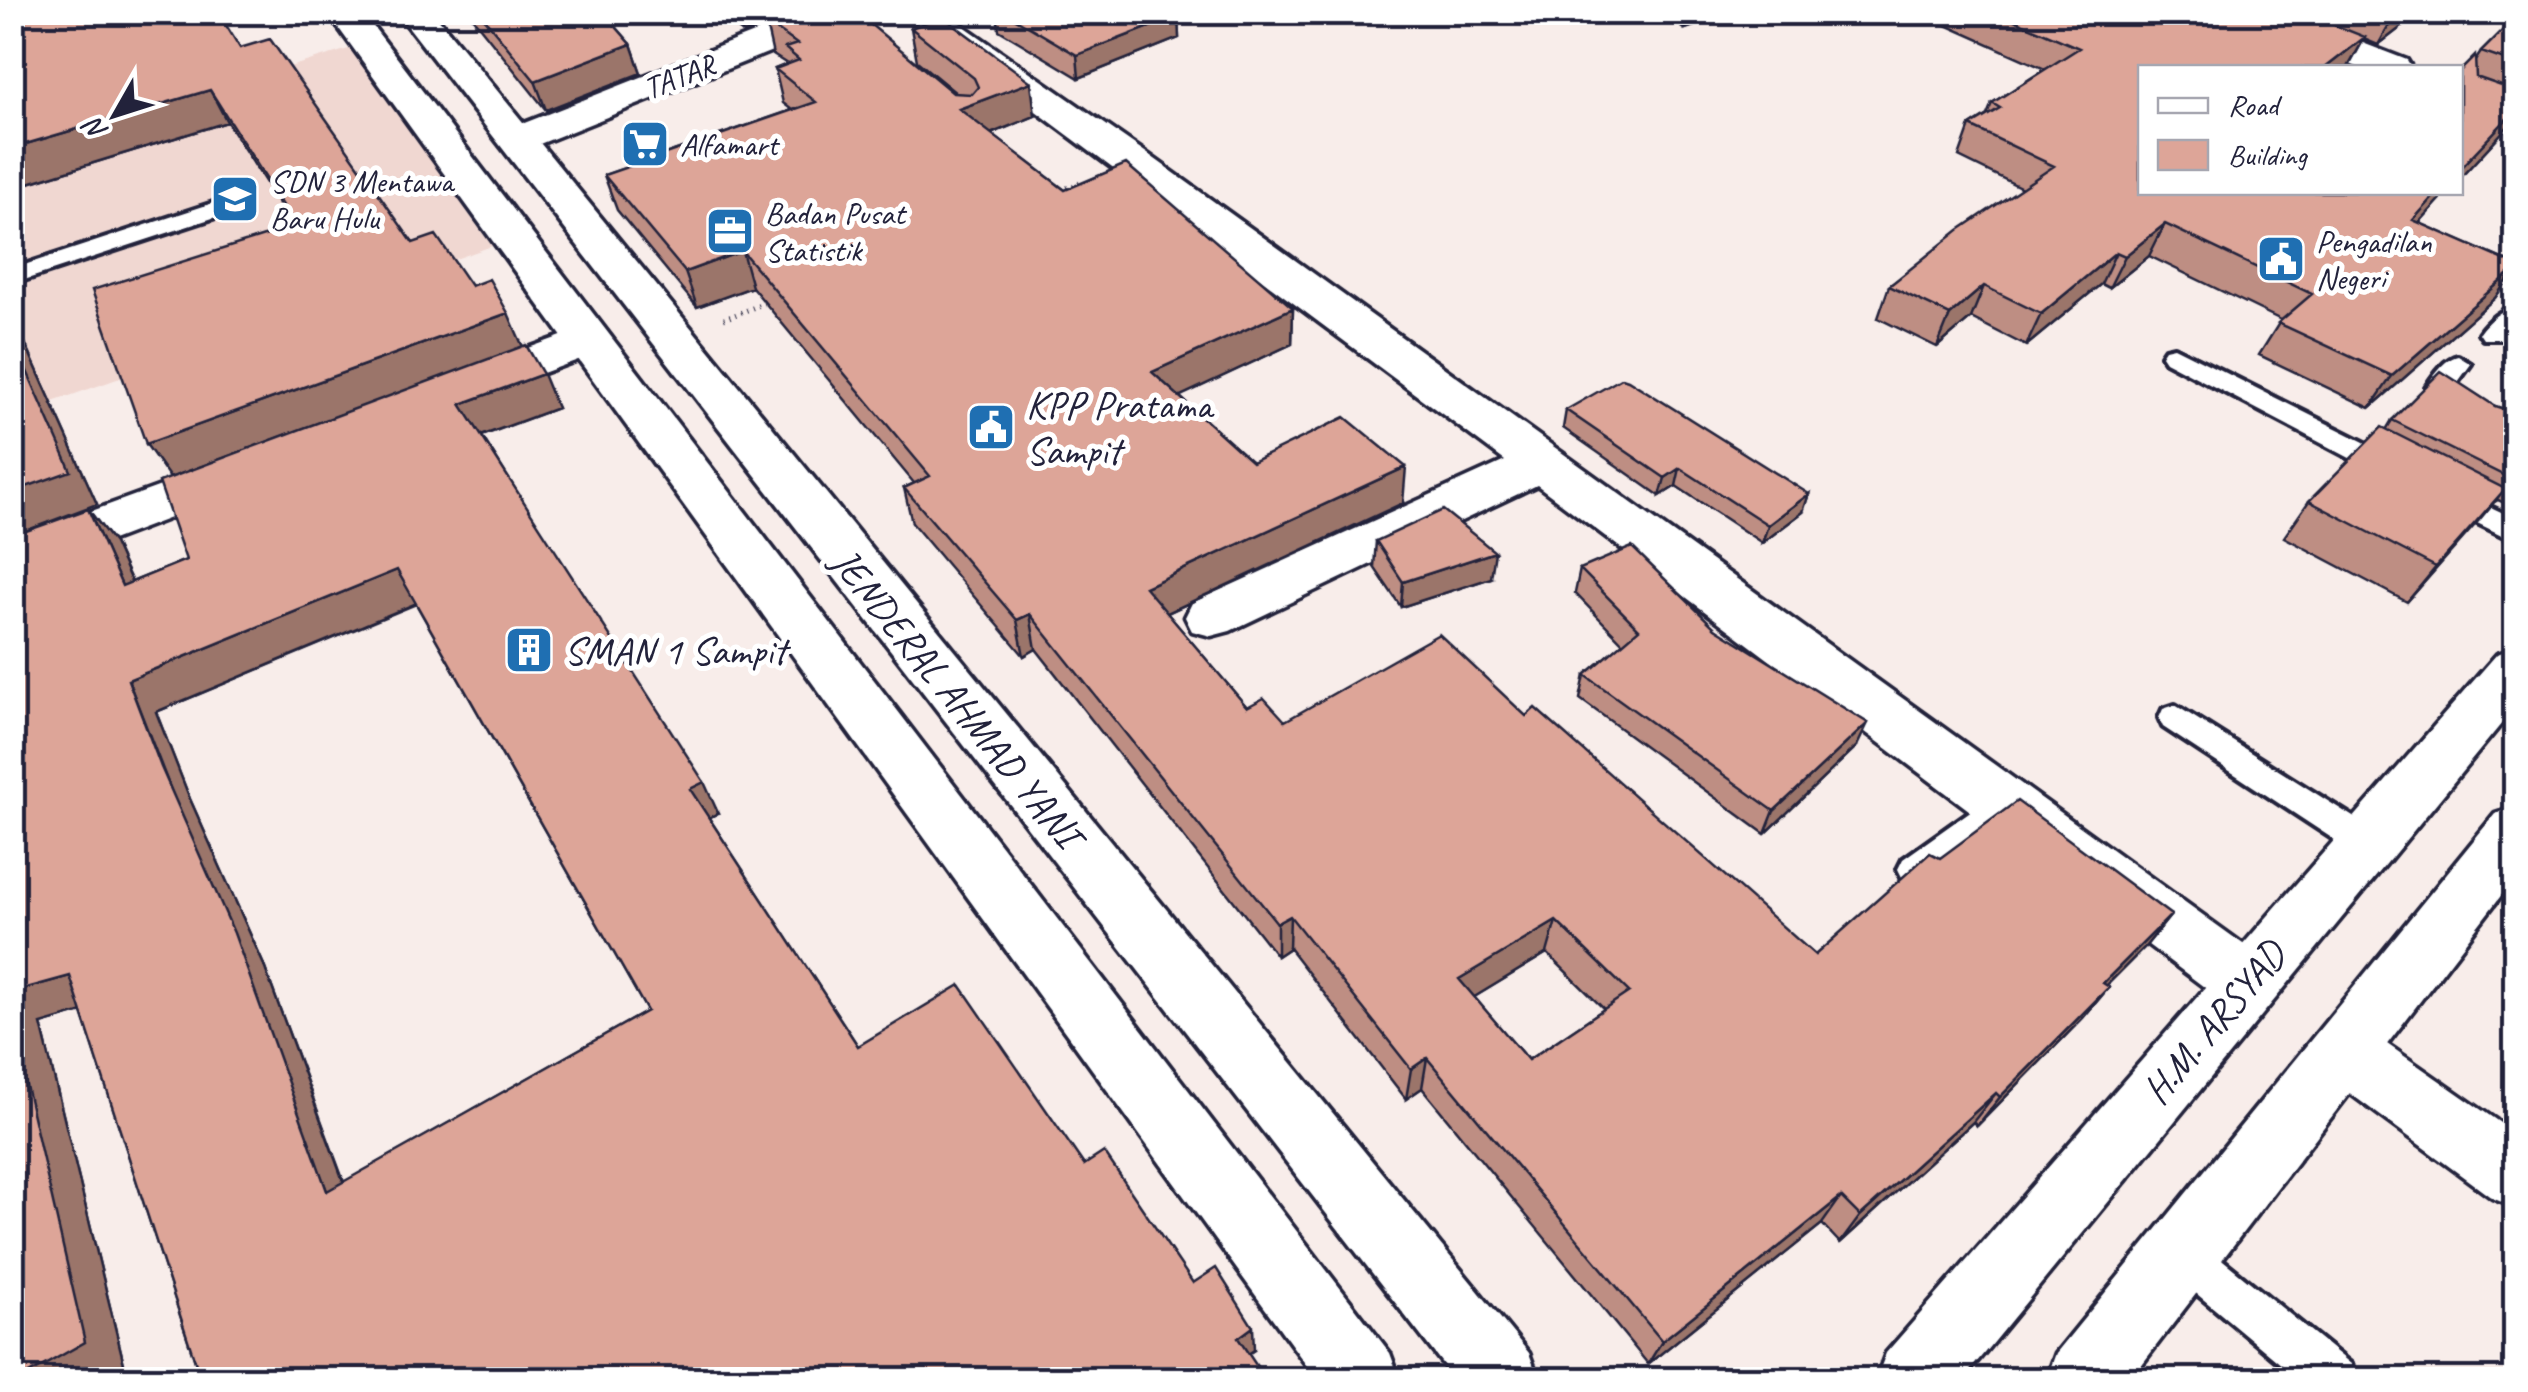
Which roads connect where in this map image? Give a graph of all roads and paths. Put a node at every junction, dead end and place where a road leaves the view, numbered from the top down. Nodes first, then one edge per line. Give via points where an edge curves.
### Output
1 (344, 12) edge
2 (414, 12) edge
3 (920, 12) edge
4 (2249, 12) edge
5 (843, 17) edge
6 (2386, 65) edge
7 (518, 139) junction
8 (1134, 162) junction
9 (1048, 196) edge
10 (216, 209) dead end
11 (12, 277) edge
12 (781, 297) edge
13 (2516, 313) edge
14 (2492, 333) dead end
15 (672, 338) junction
16 (588, 340) junction
17 (2174, 355) dead end
18 (2458, 364) dead end
19 (421, 404) edge
20 (2516, 430) edge
21 (273, 460) edge
22 (1540, 464) junction
23 (2516, 532) edge
24 (12, 560) edge
25 (1212, 617) dead end
26 (2516, 668) edge
27 (2175, 718) dead end
28 (2005, 805) junction
29 (2516, 830) edge
30 (2365, 842) junction
31 (1916, 868) edge
32 (2246, 982) junction
33 (2344, 1052) junction
34 (2516, 1175) edge
35 (2182, 1254) junction
36 (1363, 1380) edge
37 (1502, 1380) edge
38 (1913, 1380) edge
39 (2083, 1380) edge
40 (2334, 1380) edge

1 - 16 main road, JENDERAL AHMAD YANI
2 - 7 main road, JENDERAL AHMAD YANI
3 - 8 main road
4 - 6 main road
5 - 7 main road, TATAR
7 - 15 main road, JENDERAL AHMAD YANI
8 - 9 path
8 - 22 main road
10 - 11 lane
12 - 15 path
13 - 14 lane
15 - 37 main road, JENDERAL AHMAD YANI
16 - 19 main road
16 - 36 main road, JENDERAL AHMAD YANI
17 - 23 lane
18 - 20 lane via 2440,387 2454,401
21 - 24 main road
22 - 25 main road
22 - 28 main road
26 - 30 main road, H.M. ARSYAD
27 - 30 lane
28 - 31 lane
28 - 32 main road
29 - 33 main road
30 - 32 main road, H.M. ARSYAD
32 - 38 main road, H.M. ARSYAD
33 - 34 main road
33 - 35 main road
35 - 39 main road
35 - 40 lane

